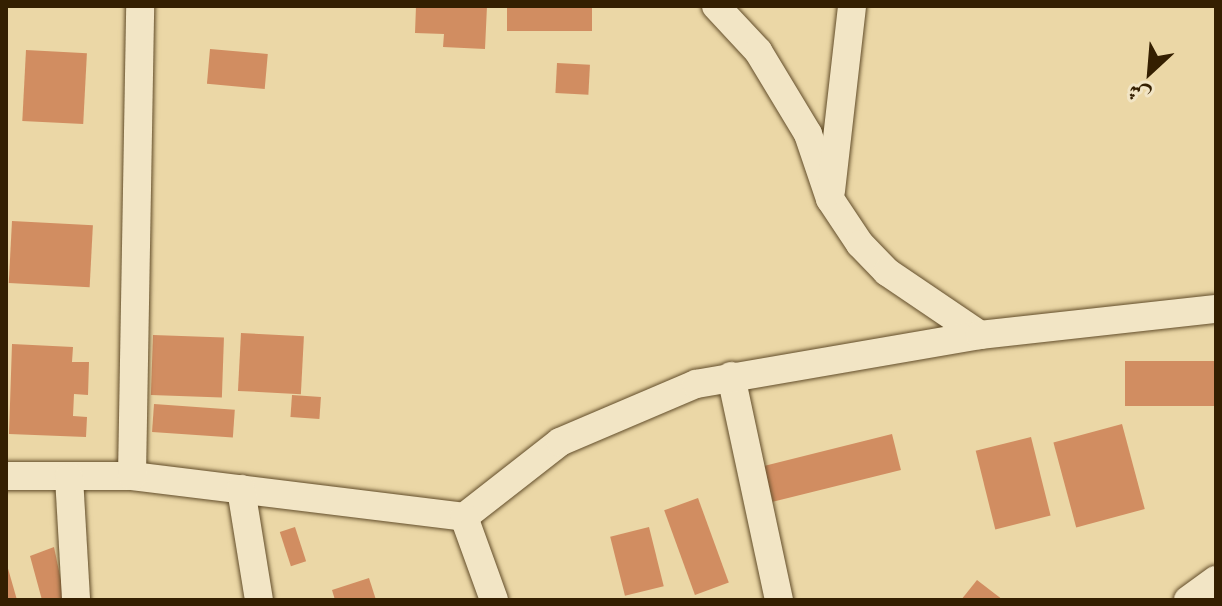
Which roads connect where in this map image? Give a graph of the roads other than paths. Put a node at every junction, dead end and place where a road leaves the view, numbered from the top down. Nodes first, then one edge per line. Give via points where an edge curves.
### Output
1 (140, 6) edge
2 (716, 6) edge
3 (852, 6) edge
4 (830, 199) junction
5 (1216, 309) edge
6 (980, 335) junction
7 (731, 376) junction
8 (6, 476) edge
9 (132, 476) junction
10 (69, 477) junction
11 (241, 489) junction
12 (464, 517) junction
13 (1216, 580) edge
14 (76, 600) edge
15 (259, 600) edge
16 (494, 600) edge
17 (779, 600) edge
18 (1188, 600) edge

1 - 9 street
2 - 4 street via 758,51 808,134
3 - 4 street
4 - 6 street via 887,272
5 - 6 street
6 - 7 street
7 - 12 street via 595,422 526,465
7 - 17 street
8 - 10 street
9 - 10 street
9 - 11 street
10 - 14 street
11 - 12 street
11 - 15 street
12 - 16 street
13 - 18 street

